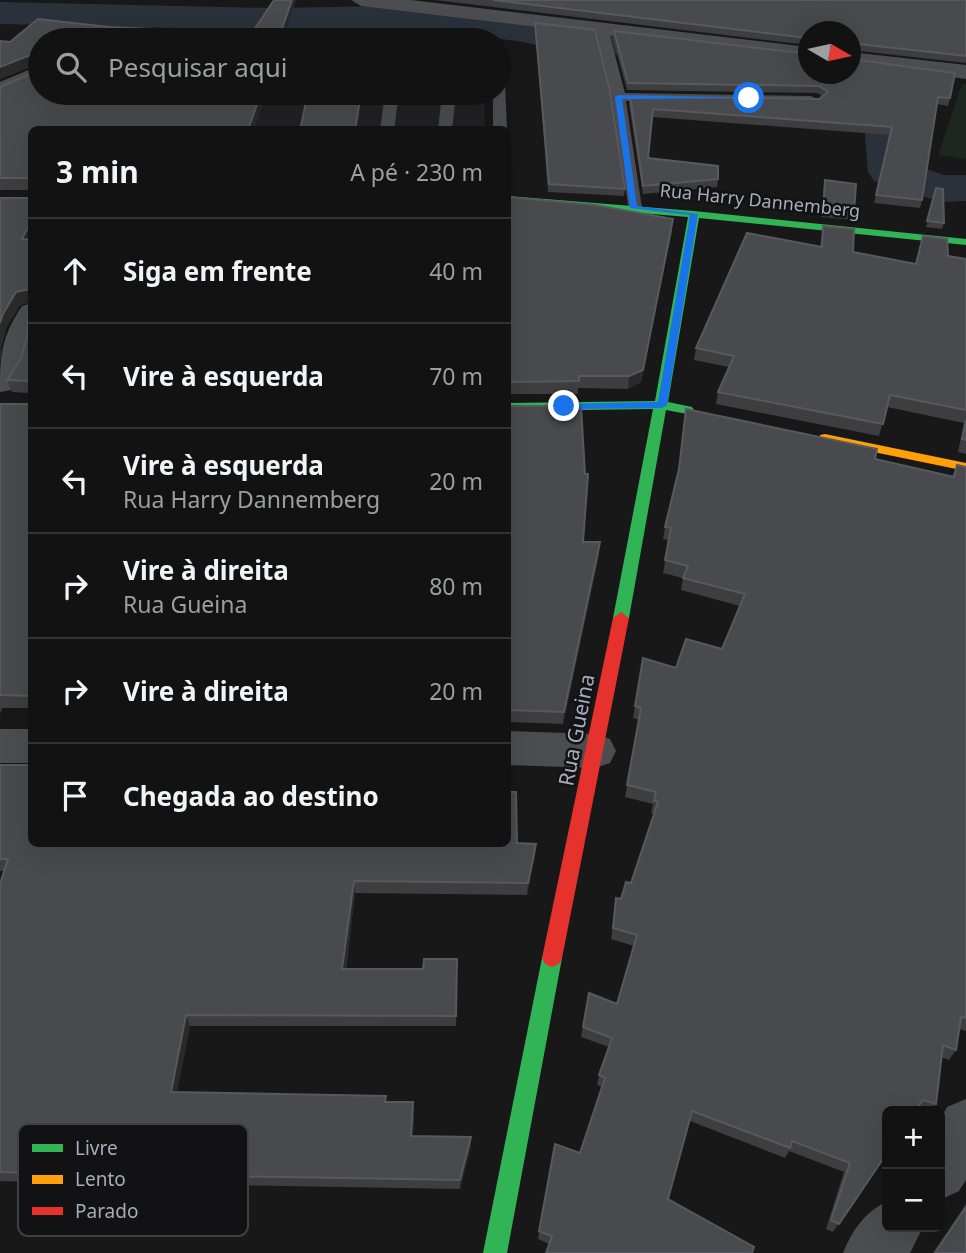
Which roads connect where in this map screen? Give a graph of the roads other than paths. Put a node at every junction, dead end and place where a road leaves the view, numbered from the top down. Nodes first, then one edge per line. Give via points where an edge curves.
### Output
1 (361, 0) edge
2 (602, 29) junction
3 (798, 52) edge
4 (861, 59) edge
5 (966, 72) edge
6 (28, 77) edge
7 (0, 92) edge
8 (619, 97) junction
9 (817, 100) edge
10 (390, 105) edge
11 (448, 105) edge
12 (500, 105) edge
13 (388, 126) edge
14 (445, 126) edge
15 (500, 126) edge
16 (511, 199) edge
17 (634, 208) junction
18 (694, 214) junction
19 (966, 242) edge
20 (28, 326) edge
21 (7, 398) edge
22 (662, 405) junction
23 (511, 407) edge
24 (703, 413) edge
25 (811, 436) edge
26 (966, 467) edge
27 (0, 746) edge
28 (28, 746) edge
29 (511, 748) edge
30 (594, 751) junction
31 (966, 1126) edge
32 (942, 1169) edge
33 (891, 1232) edge
34 (495, 1253) edge
35 (872, 1253) edge

1 - 2 street
2 - 3 street
2 - 8 lane
4 - 5 street
6 - 7 street
8 - 9 lane
8 - 17 lane
10 - 13 lane
11 - 14 lane
12 - 15 lane
16 - 17 street, Rua Harry Dannemberg
17 - 18 street, Rua Harry Dannemberg
18 - 19 street, Rua Harry Dannemberg
18 - 22 street, Rua Gueina
20 - 21 street
22 - 23 street
22 - 24 street
22 - 30 street, Rua Gueina
25 - 26 street
27 - 28 street
29 - 30 street
30 - 34 street, Rua Gueina
31 - 32 street
33 - 35 street

